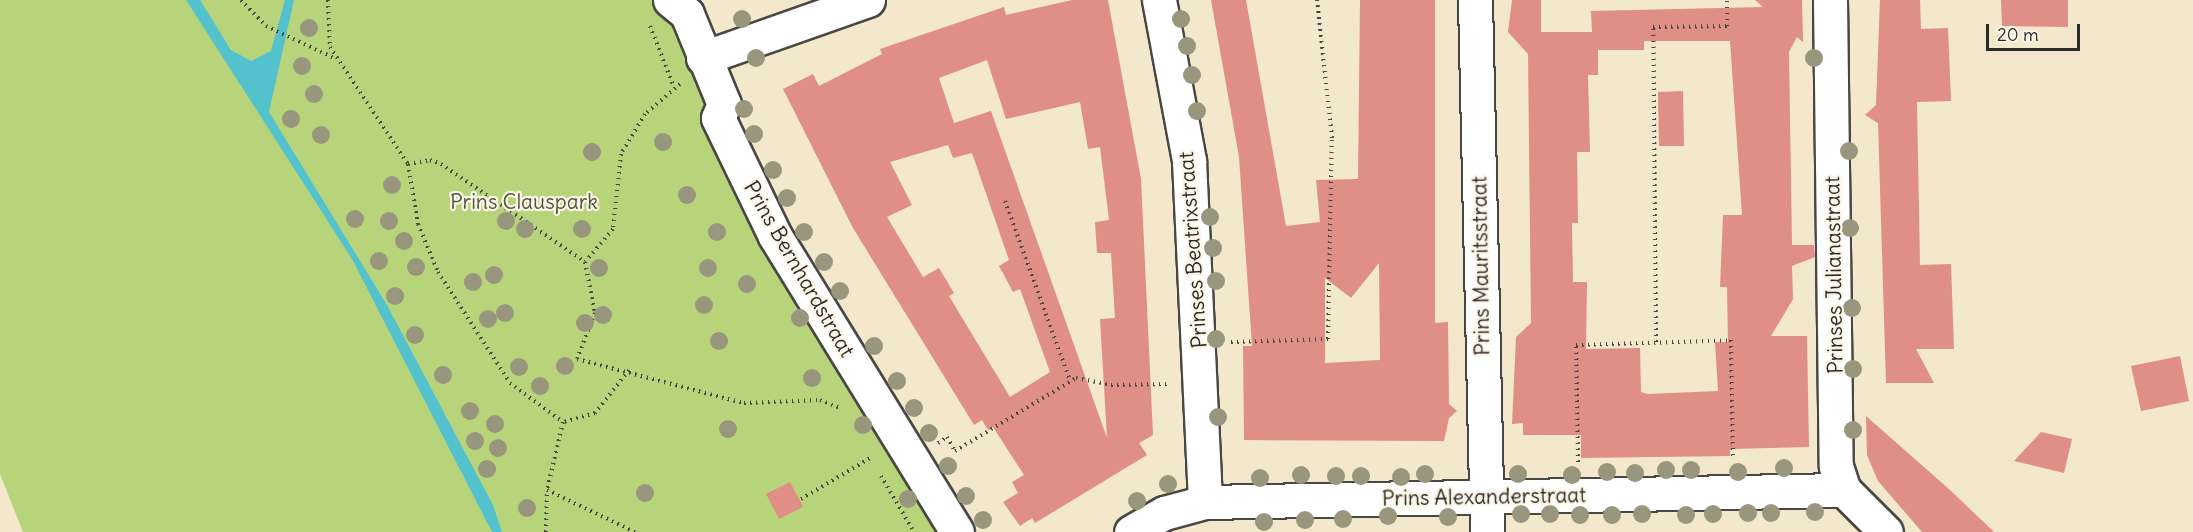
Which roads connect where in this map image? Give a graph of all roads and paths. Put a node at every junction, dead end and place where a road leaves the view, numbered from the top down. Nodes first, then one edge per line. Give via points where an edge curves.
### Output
1 (241, 0) edge
2 (328, 0) edge
3 (868, 0) edge
4 (1159, 0) edge
5 (1317, 0) edge
6 (1475, 0) edge
7 (1727, 0) edge
8 (1830, 0) edge
9 (659, 9) edge
10 (337, 59) junction
11 (706, 64) junction
12 (674, 87) junction
13 (408, 164) junction
14 (1005, 201) dead end
15 (585, 262) junction
16 (1200, 342) junction
17 (1656, 342) junction
18 (629, 370) junction
19 (1070, 381) junction
20 (1201, 383) junction
21 (847, 418) dead end
22 (562, 422) junction
23 (865, 448) dead end
24 (870, 458) junction
25 (912, 459) junction
26 (547, 490) junction
27 (1844, 490) junction
28 (1733, 492) junction
29 (1578, 495) junction
30 (1487, 497) junction
31 (801, 499) dead end
32 (1205, 502) junction
33 (546, 532) edge
34 (635, 532) edge
35 (915, 532) edge
36 (957, 532) edge
37 (1131, 532) edge
38 (1487, 532) edge
39 (1886, 532) edge

1 - 10 path via 266,26 297,36
2 - 10 path via 329,41
3 - 11 street
4 - 16 street, Prinses Beatrixstraat via 1189,161
5 - 16 path via 1332,138 1328,339
6 - 30 street, Prins Mauritsstraat
7 - 17 path via 1727,26 1653,27
8 - 27 street, Prinses Julianastraat via 1836,465
9 - 11 street, Prins Bernhardstraat via 687,14
9 - 12 path
10 - 13 path
11 - 12 path
11 - 25 street, Prins Bernhardstraat via 724,104 718,118 775,236
12 - 15 path via 626,141 613,230
13 - 15 path via 430,160 441,164
13 - 22 path via 418,224 438,272 510,382
14 - 19 path
15 - 18 path via 595,313 577,360
16 - 20 street, Prinses Beatrixstraat
17 - 28 path via 1731,340
17 - 29 path via 1576,345
18 - 21 path via 744,403 829,400
18 - 22 path via 607,403
19 - 20 path
19 - 25 path via 956,451 947,437
20 - 32 street, Prinses Beatrixstraat
22 - 26 path
23 - 24 path
24 - 31 path
24 - 35 path
25 - 36 street, Prins Bernhardstraat
26 - 33 path
26 - 34 path
27 - 28 street, Prins Alexanderstraat
27 - 39 street, Prinses Julianastraat
28 - 29 street, Prins Alexanderstraat
29 - 30 street, Prins Alexanderstraat
30 - 32 street, Prins Alexanderstraat
30 - 38 street, Prins Mauritsstraat
32 - 37 street, Prins Alexanderstraat via 1164,513

